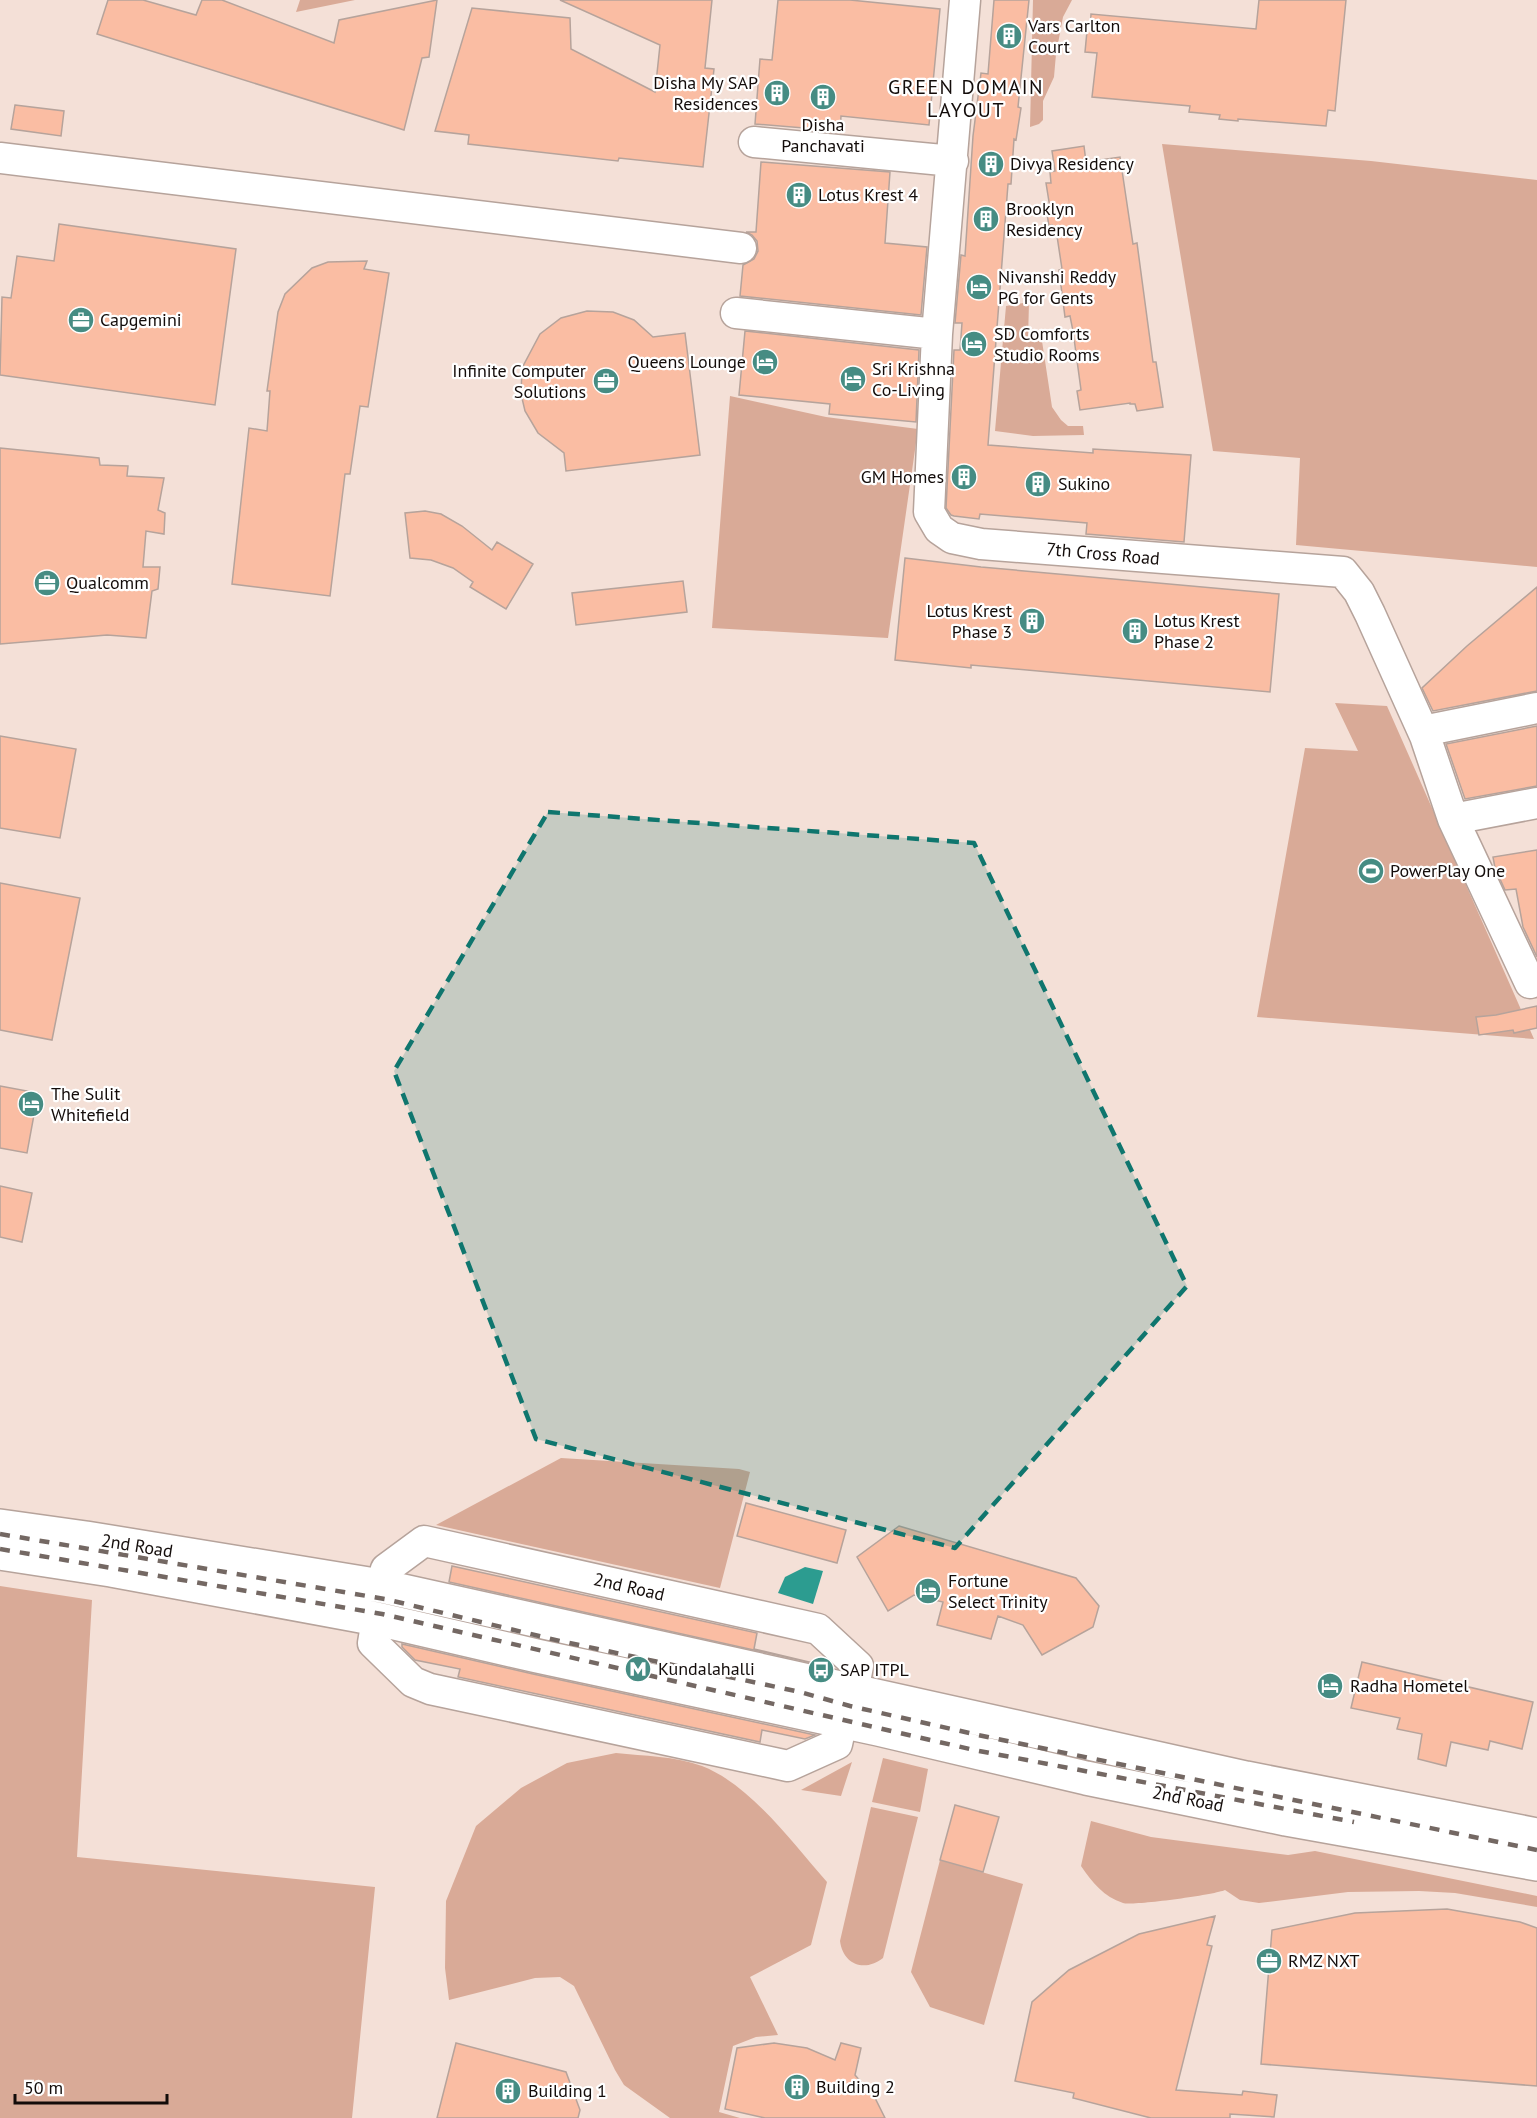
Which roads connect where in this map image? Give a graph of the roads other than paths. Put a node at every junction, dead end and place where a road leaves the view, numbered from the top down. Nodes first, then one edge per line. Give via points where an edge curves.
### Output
1 (965, 0) edge
2 (754, 142) dead end
3 (0, 158) edge
4 (953, 161) junction
5 (741, 248) dead end
6 (736, 313) dead end
7 (938, 334) junction
8 (1537, 708) edge
9 (1423, 731) junction
10 (1537, 803) edge
11 (1453, 819) junction
12 (1537, 981) edge
13 (0, 1526) edge
14 (0, 1553) edge
15 (381, 1586) junction
16 (377, 1619) junction
17 (847, 1707) junction
18 (1090, 1744) junction
19 (1082, 1777) junction
20 (1537, 1835) edge
21 (1537, 1864) edge

1 - 4 street, 7th Cross Road
2 - 4 street
3 - 5 street
4 - 7 street, 7th Cross Road
6 - 7 street
7 - 9 street, 7th Cross Road via 929,512 939,529 952,538 981,544 1343,572 1359,592
8 - 9 street
9 - 11 street, 7th Cross Road
10 - 11 street
11 - 12 street, 7th Cross Road via 1530,983
13 - 15 main road, 2nd Road
14 - 16 main road, 2nd Road
15 - 17 main road, 2nd Road
15 - 17 street, 2nd Road via 386,1569 424,1541 807,1626 818,1629 858,1666
16 - 17 main road, 2nd Road via 537,1656
16 - 17 street, 2nd Road via 373,1644 413,1682 430,1689 788,1766 837,1744
17 - 18 main road, 2nd Road
17 - 19 main road, 2nd Road
18 - 19 main road
18 - 20 main road, 2nd Road
19 - 21 main road, 2nd Road via 1286,1820

